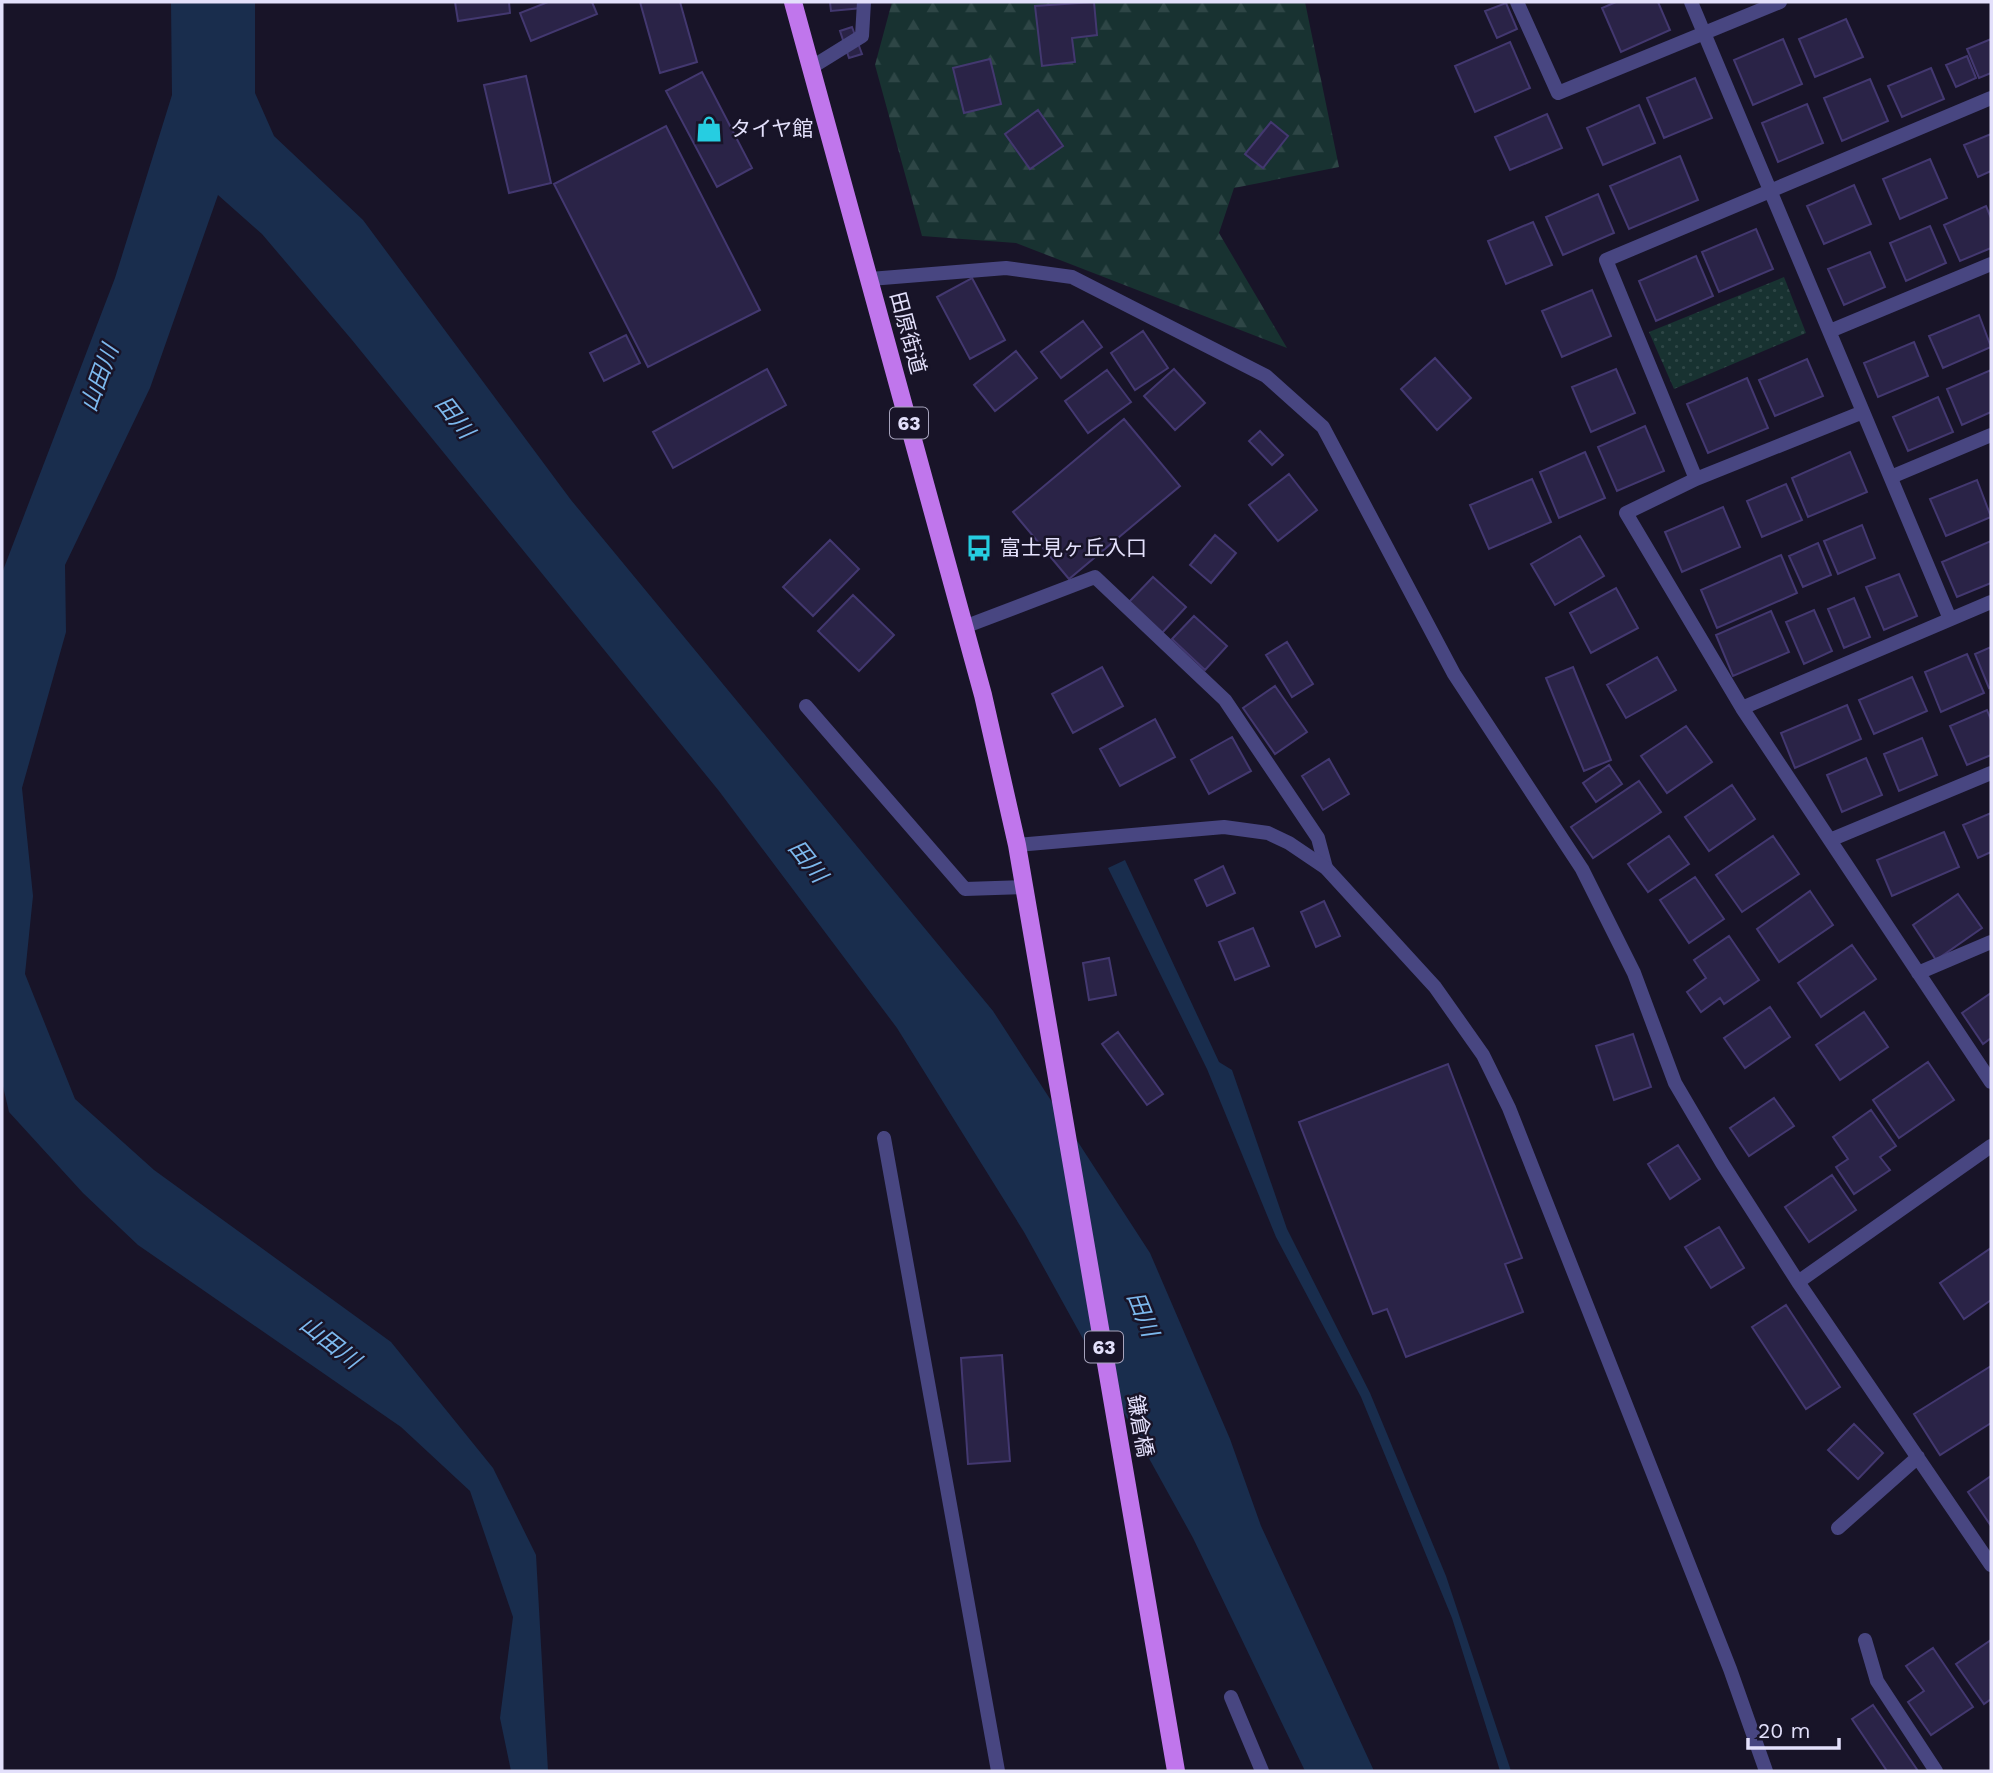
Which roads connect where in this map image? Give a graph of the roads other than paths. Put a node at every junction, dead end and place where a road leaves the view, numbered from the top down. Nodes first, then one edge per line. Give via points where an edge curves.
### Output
1 (793, 2) edge
2 (864, 2) edge
3 (1517, 2) edge
4 (1690, 2) edge
5 (1780, 2) edge
6 (1705, 35) junction
7 (812, 67) junction
8 (1991, 98) edge
9 (1771, 189) junction
10 (1991, 264) edge
11 (870, 279) junction
12 (1830, 331) junction
13 (1863, 412) junction
14 (1991, 435) edge
15 (1891, 477) junction
16 (1696, 479) junction
17 (1991, 602) edge
18 (1950, 619) junction
19 (964, 627) junction
20 (806, 706) dead end
21 (1742, 708) junction
22 (1991, 773) edge
23 (1830, 840) junction
24 (1017, 845) junction
25 (1326, 868) junction
26 (1025, 887) junction
27 (1031, 923) joint
28 (1991, 942) edge
29 (1918, 973) junction
30 (1991, 1082) edge
31 (884, 1138) dead end
32 (1991, 1146) edge
33 (1798, 1282) junction
34 (1918, 1457) junction
35 (1838, 1528) dead end
36 (1989, 1556) edge
37 (1865, 1640) dead end
38 (1231, 1697) dead end
39 (998, 1771) edge
40 (1176, 1771) edge
41 (1262, 1771) edge
42 (1766, 1771) edge
43 (1936, 1771) edge

1 - 7 main road, 田原街道 / 63
2 - 7 street via 862,36
3 - 6 street via 1558,93
4 - 6 street
5 - 6 street
6 - 9 street
7 - 11 main road, 田原街道 / 63
8 - 9 street
9 - 12 street
9 - 16 street via 1606,260
10 - 12 street
11 - 19 main road, 田原街道 / 63
11 - 33 street via 1006,268 1072,277 1266,376 1323,427 1454,674 1582,869 1634,973 1675,1083
12 - 13 street
13 - 15 street
13 - 16 street
14 - 15 street
15 - 18 street
16 - 21 street via 1626,513
17 - 18 street
18 - 21 street
19 - 24 main road, 田原街道 / 63
19 - 25 street via 1095,578 1225,700 1318,838
20 - 26 street via 965,889
21 - 23 street
22 - 23 street
23 - 29 street
24 - 25 street via 1224,827 1268,833
24 - 26 main road, 田原街道 / 63
25 - 42 street via 1435,987 1483,1055 1509,1108
26 - 27 main road, 田原街道 / 63
27 - 40 main road, 鎌倉橋 / 63
28 - 29 street
29 - 30 street
31 - 39 street
32 - 33 street
33 - 34 street
34 - 35 street
34 - 36 street
37 - 43 street via 1877,1681
38 - 41 street

